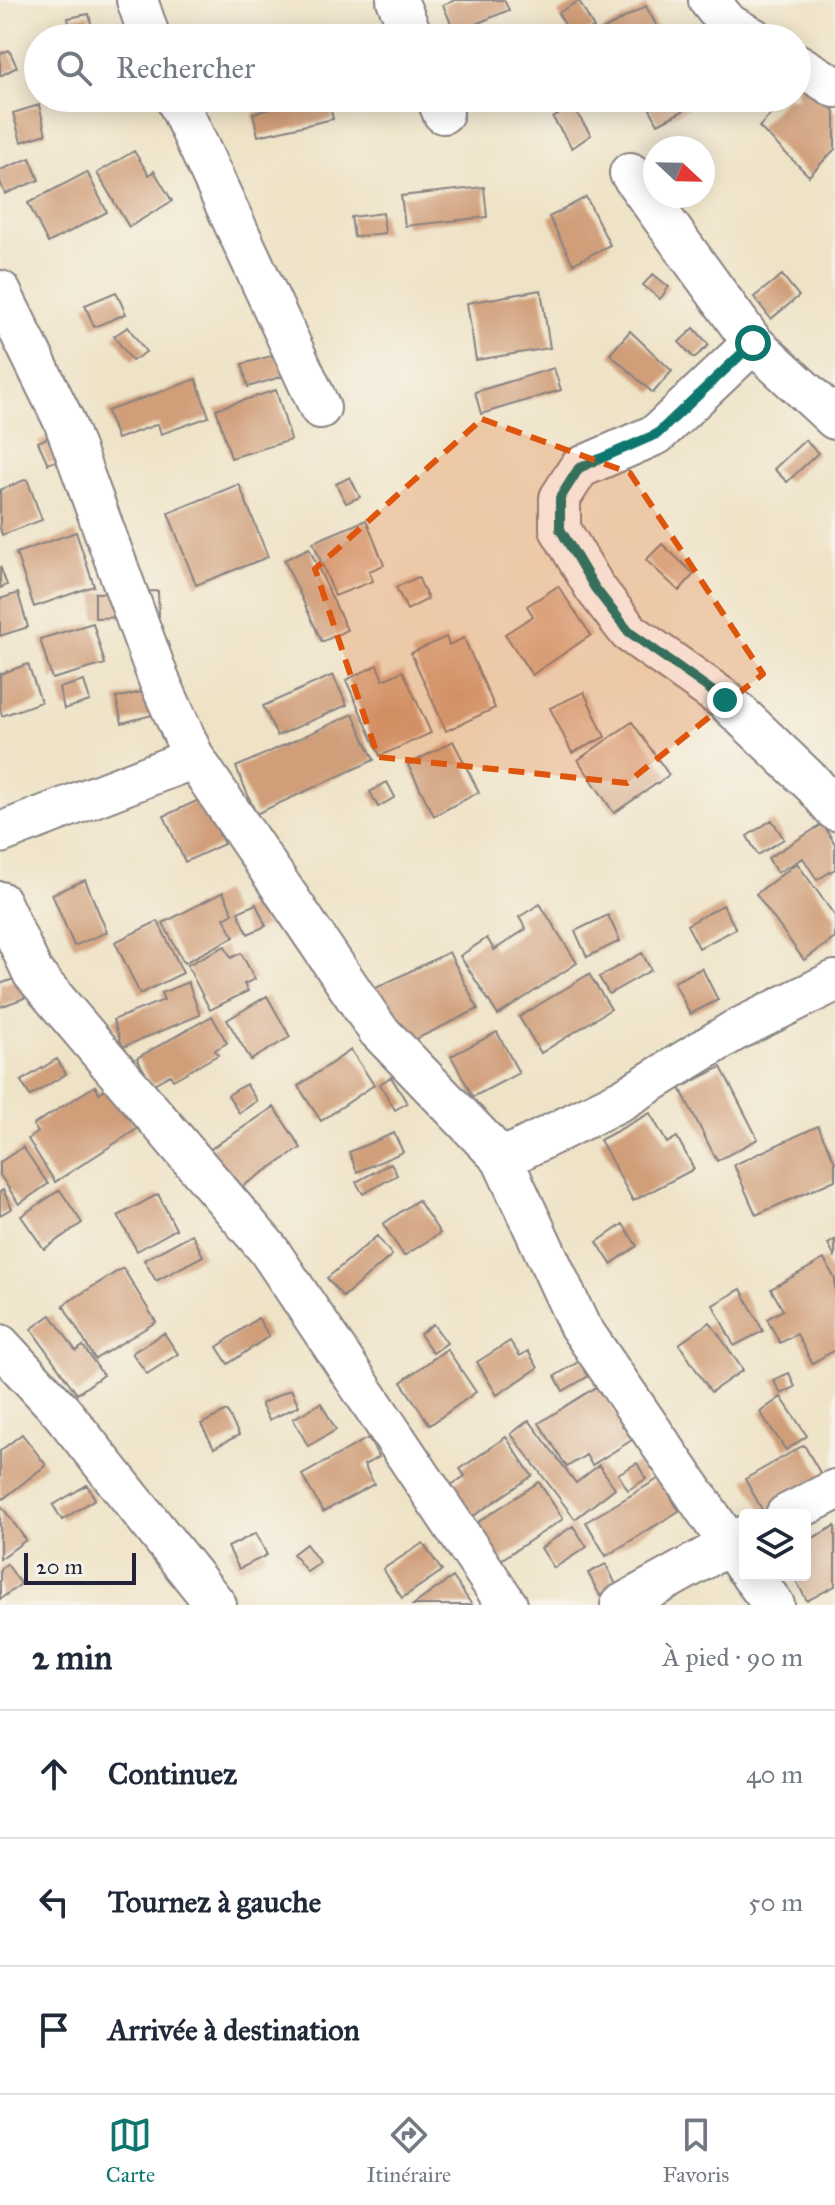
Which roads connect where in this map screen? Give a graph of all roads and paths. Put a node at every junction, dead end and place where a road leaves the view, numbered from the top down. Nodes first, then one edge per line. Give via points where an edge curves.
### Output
1 (137, 0) edge
2 (397, 0) edge
3 (709, 0) edge
4 (145, 24) edge
5 (407, 24) edge
6 (728, 24) edge
7 (811, 72) edge
8 (835, 87) edge
9 (183, 112) edge
10 (630, 173) dead end
11 (0, 291) edge
12 (753, 343) junction
13 (320, 408) dead end
14 (835, 419) edge
15 (194, 758) junction
16 (835, 810) edge
17 (0, 833) edge
18 (0, 902) edge
19 (835, 981) edge
20 (502, 1159) junction
21 (0, 1345) edge
22 (835, 1490) edge
23 (798, 1509) edge
24 (739, 1552) edge
25 (739, 1557) edge
26 (758, 1581) edge
27 (216, 1605) edge
28 (507, 1605) edge
29 (621, 1605) edge
30 (774, 1605) edge

1 - 4 street
2 - 5 street
3 - 6 street
7 - 8 street
9 - 13 street
10 - 12 street
11 - 15 street via 64,421 159,680
12 - 14 street
12 - 16 street via 657,434 579,468 560,498 560,529 629,632 725,700
15 - 17 street
15 - 20 street via 378,1030
18 - 28 street via 33,973 268,1249
19 - 20 street via 734,1031 623,1099
20 - 24 street via 579,1325
21 - 27 street via 61,1411
22 - 23 street
25 - 29 street
26 - 30 street

